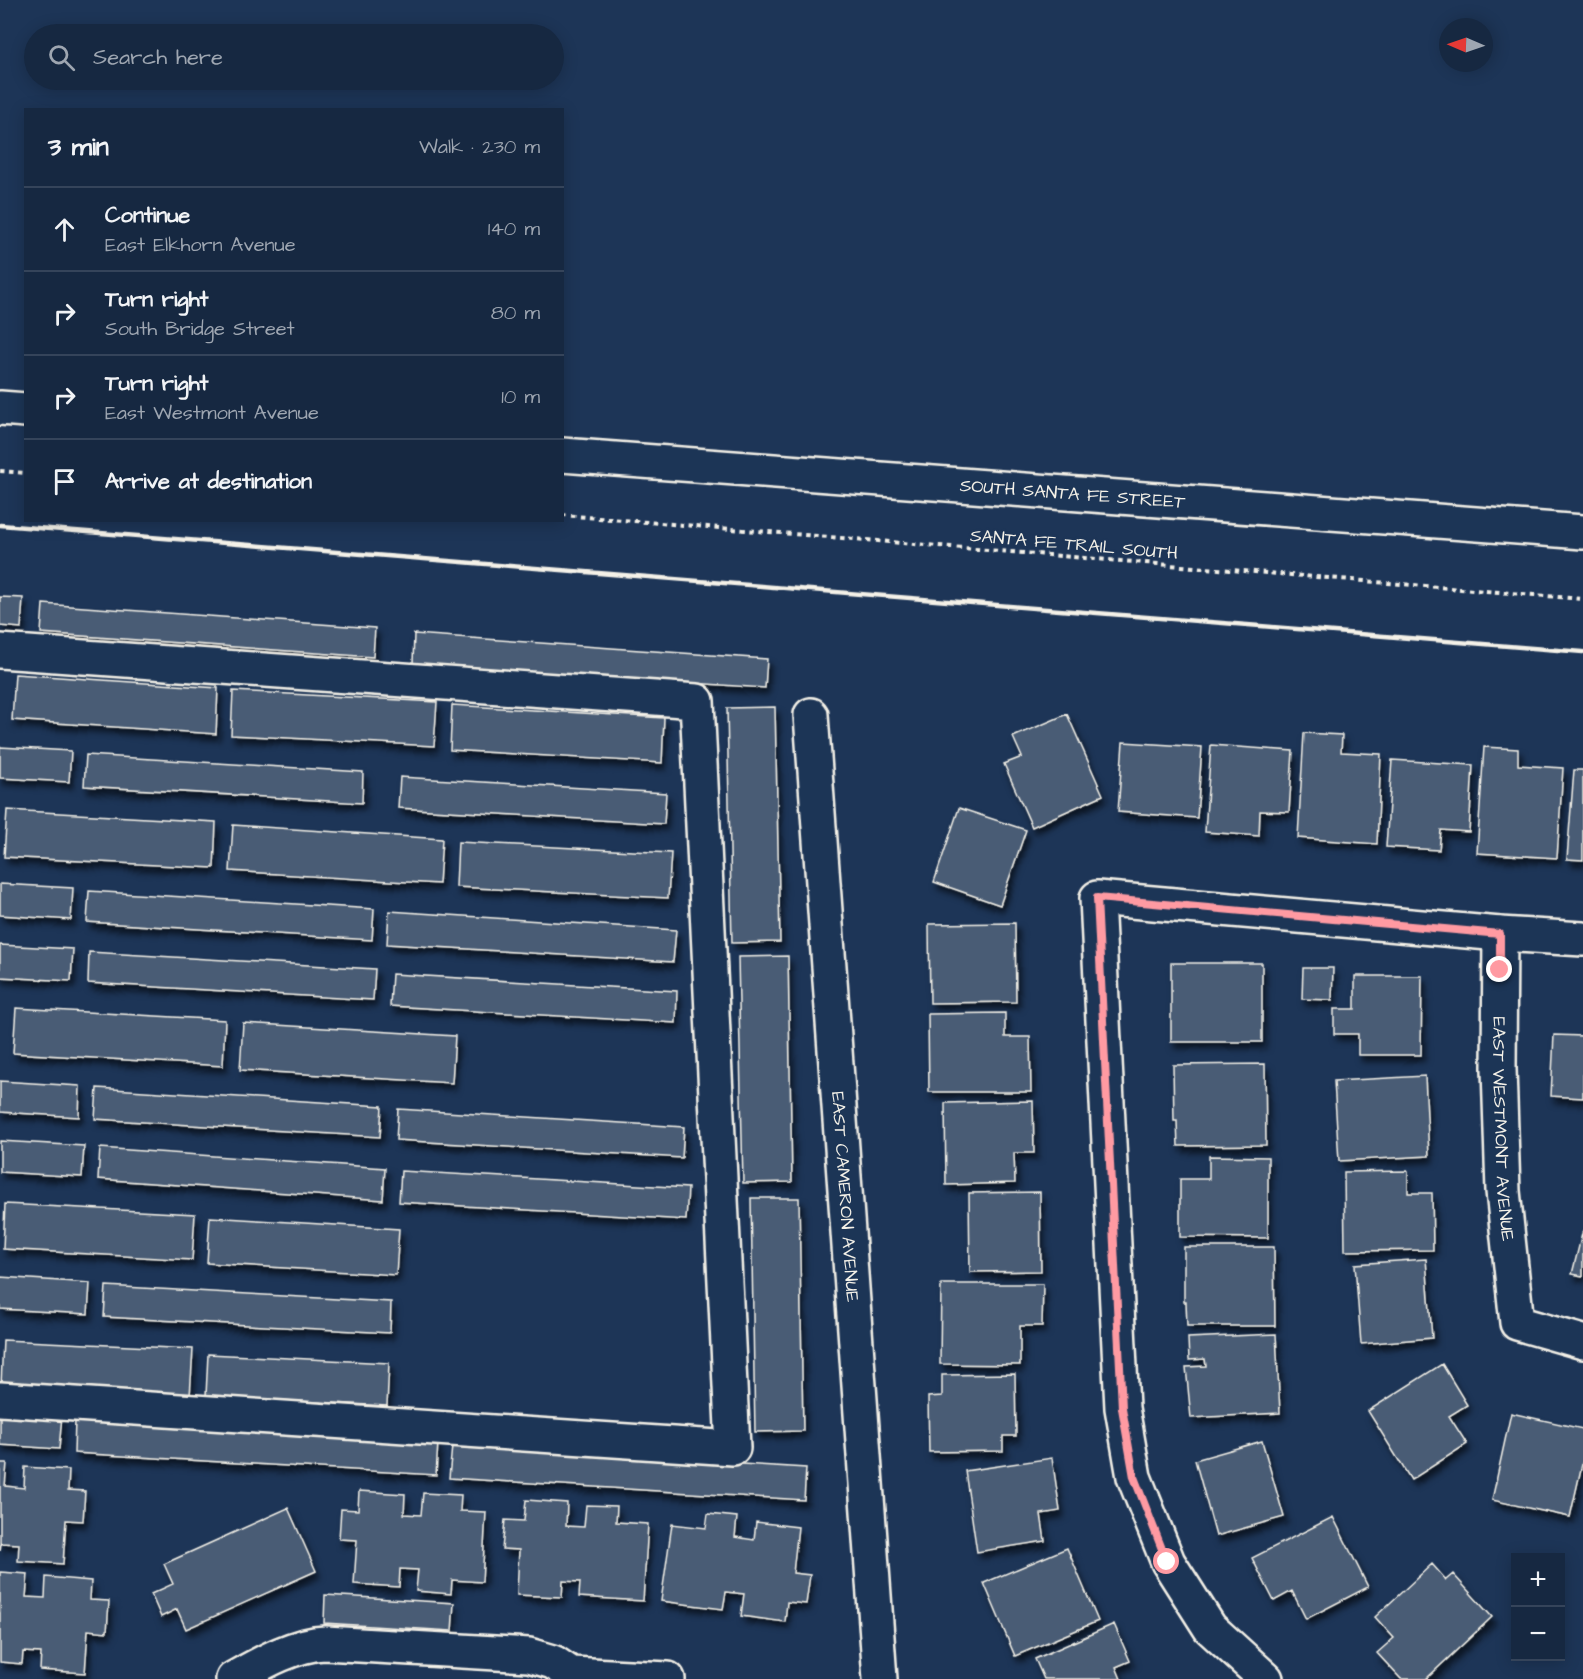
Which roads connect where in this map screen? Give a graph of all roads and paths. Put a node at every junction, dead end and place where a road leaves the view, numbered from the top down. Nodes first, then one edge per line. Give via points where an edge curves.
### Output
1 (0, 408) edge
2 (24, 410) edge
3 (564, 455) edge
4 (0, 471) edge
5 (24, 473) edge
6 (564, 515) edge
7 (1583, 532) edge
8 (1583, 599) edge
9 (0, 651) edge
10 (810, 715) dead end
11 (1500, 934) junction
12 (1583, 939) edge
13 (1583, 1342) edge
14 (0, 1399) edge
15 (279, 1667) edge
16 (571, 1677) edge
17 (233, 1679) edge
18 (668, 1679) edge
19 (879, 1679) edge
20 (1266, 1679) edge

1 - 2 street
3 - 7 street, SOUTH SANTA FE STREET
4 - 5 path
6 - 8 path, SANTA FE TRAIL SOUTH
9 - 14 street via 697,701 733,1448
10 - 19 street, EAST CAMERON AVENUE
11 - 12 street
11 - 13 street, EAST WESTMONT AVENUE via 1503,1191 1517,1323
11 - 20 street via 1097,898 1122,1408 1134,1477 1167,1562 1210,1628
15 - 16 street via 299,1647 312,1643 530,1655 553,1662
15 - 17 street
16 - 18 street

